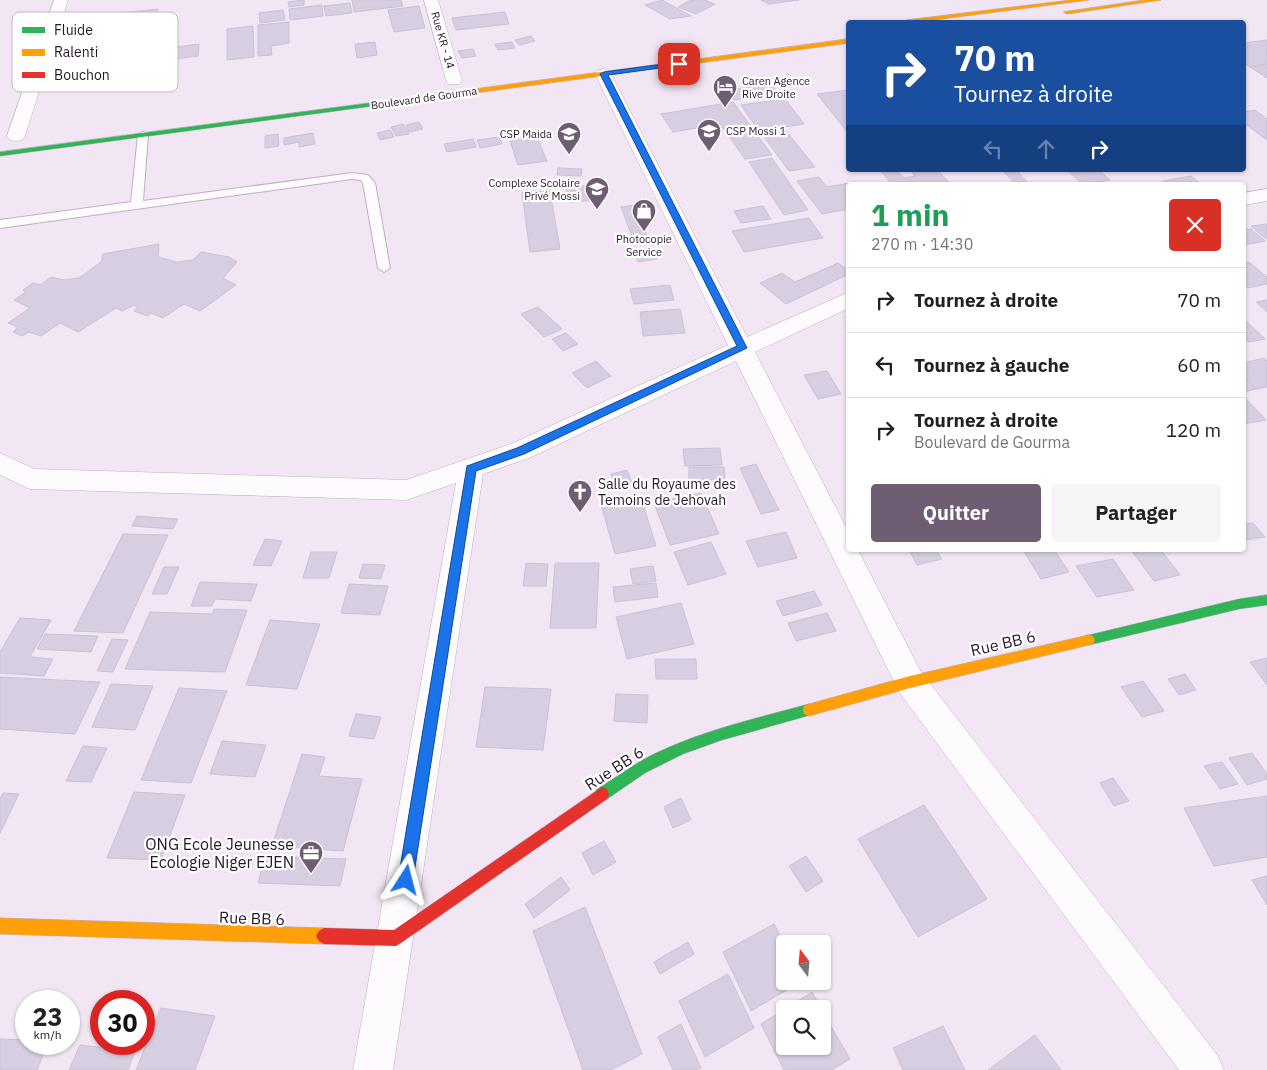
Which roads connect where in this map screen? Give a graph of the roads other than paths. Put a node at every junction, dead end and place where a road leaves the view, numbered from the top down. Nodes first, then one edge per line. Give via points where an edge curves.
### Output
1 (60, 0) edge
2 (431, 0) edge
3 (1086, 0) edge
4 (1158, 0) edge
5 (56, 12) edge
6 (923, 20) edge
7 (1004, 20) edge
8 (846, 30) edge
9 (846, 41) edge
10 (750, 42) dead end
11 (604, 74) junction
12 (454, 80) dead end
13 (31, 92) edge
14 (143, 135) junction
15 (17, 136) dead end
16 (0, 154) edge
17 (137, 205) junction
18 (0, 224) edge
19 (384, 268) dead end
20 (846, 300) edge
21 (742, 348) junction
22 (0, 463) edge
23 (471, 469) junction
24 (1267, 600) edge
25 (910, 682) junction
26 (0, 926) edge
27 (396, 938) junction
28 (373, 1070) edge
29 (1204, 1070) edge

1 - 5 street
2 - 12 street, Rue KR - 14
3 - 6 main road
4 - 7 main road
8 - 10 main road
9 - 11 main road, Boulevard de Gourma
11 - 14 main road, Boulevard de Gourma
11 - 21 street
13 - 15 street
14 - 16 main road, Boulevard de Gourma
14 - 17 lane
17 - 18 lane
17 - 19 lane via 364,177 369,183
20 - 21 street
21 - 23 street via 520,451
21 - 25 street
22 - 23 street via 30,479 406,490
23 - 27 street
24 - 25 main road, Rue BB 6
25 - 27 main road, Rue BB 6 via 725,733 683,747 640,768
25 - 29 street
26 - 27 main road, Rue BB 6
27 - 28 street

